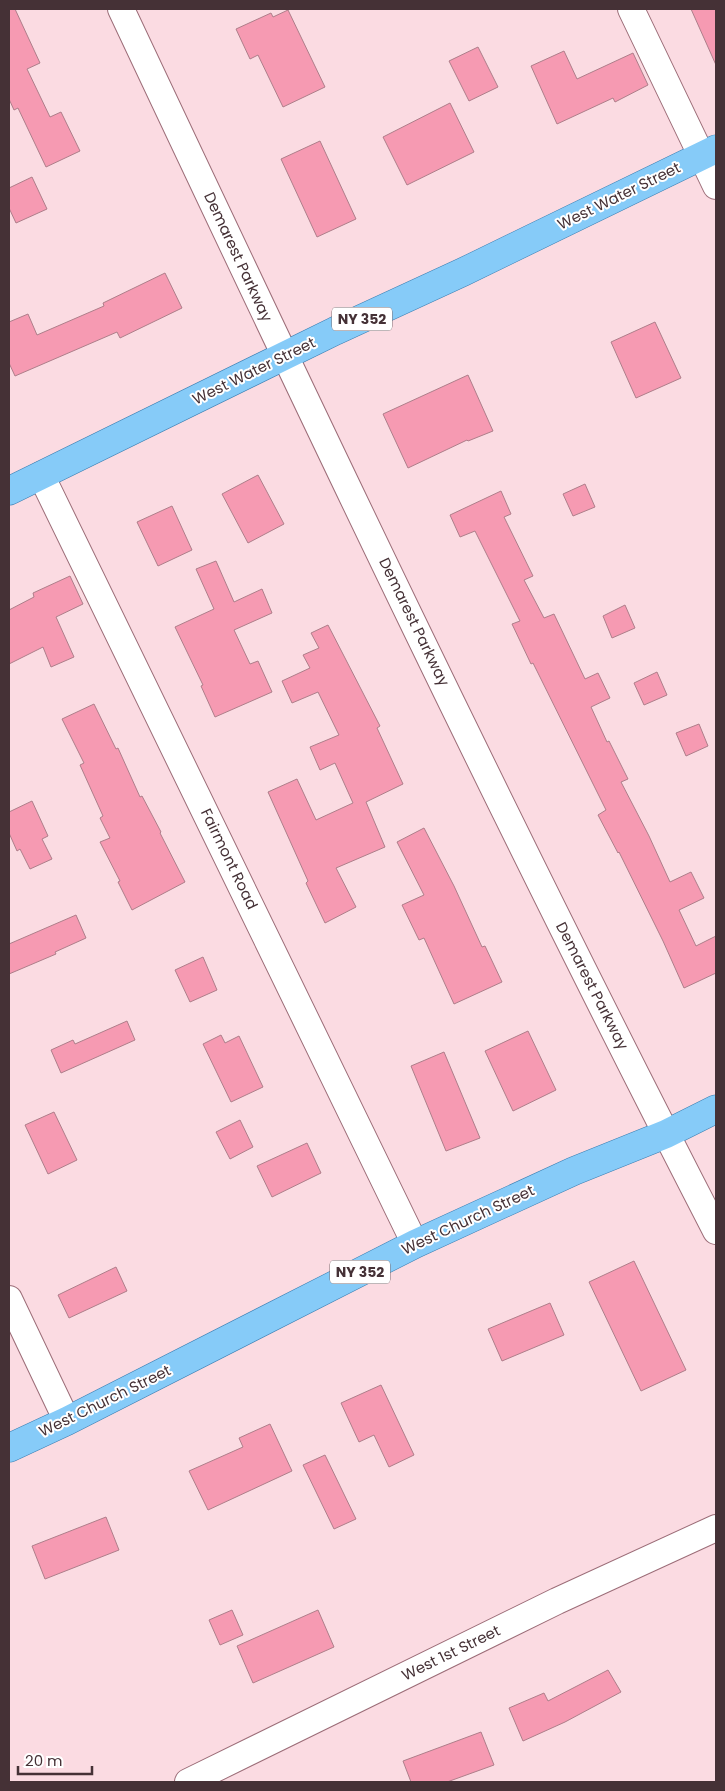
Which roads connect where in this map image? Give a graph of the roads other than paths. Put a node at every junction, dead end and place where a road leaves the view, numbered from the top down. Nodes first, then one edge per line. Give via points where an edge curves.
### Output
1 (121, 9) edge
2 (631, 9) edge
3 (709, 153) edge
4 (716, 186) edge
5 (286, 356) junction
6 (41, 475) junction
7 (9, 491) edge
8 (716, 1109) edge
9 (666, 1134) junction
10 (716, 1231) edge
11 (415, 1244) junction
12 (9, 1300) edge
13 (67, 1420) junction
14 (9, 1448) edge
15 (716, 1528) edge
16 (188, 1782) edge

1 - 5 street, Demarest Parkway
2 - 3 street
3 - 4 street
3 - 5 main road, West Water Street / NY 352
5 - 6 main road, West Water Street / NY 352
5 - 9 street, Demarest Parkway via 523,848
6 - 7 main road, West Water Street / NY 352
6 - 11 street, Fairmont Road
8 - 9 main road, West Church Street / NY 352
9 - 10 street, Demarest Parkway
9 - 11 main road, West Church Street / NY 352 via 574,1171
11 - 13 main road, West Church Street / NY 352
12 - 13 street
13 - 14 main road, West Church Street / NY 352
15 - 16 street, West 1st Street via 557,1601

